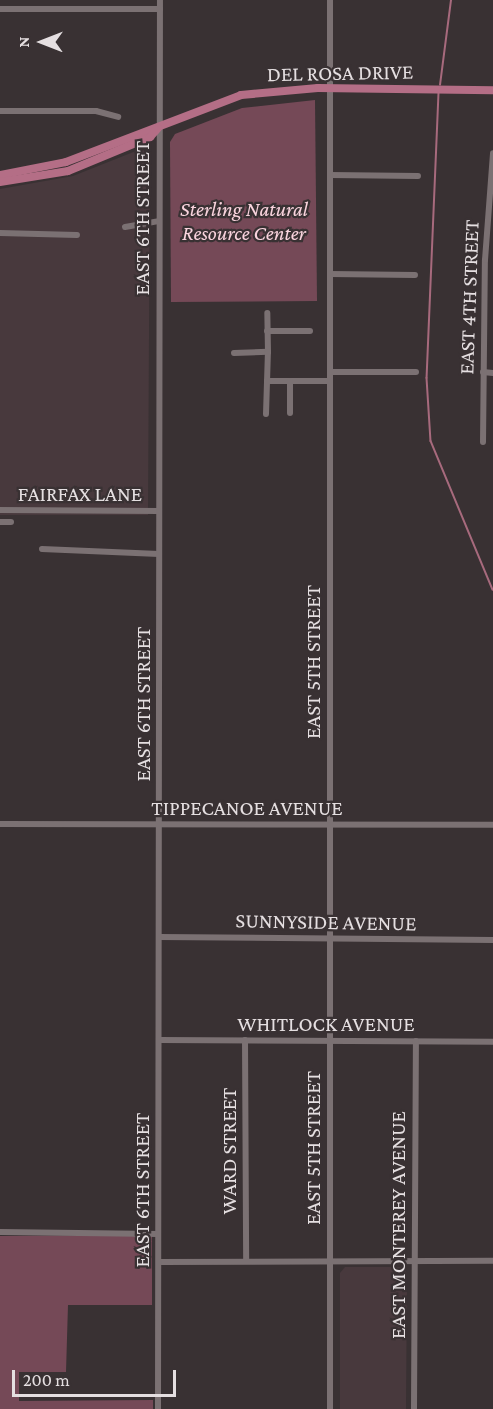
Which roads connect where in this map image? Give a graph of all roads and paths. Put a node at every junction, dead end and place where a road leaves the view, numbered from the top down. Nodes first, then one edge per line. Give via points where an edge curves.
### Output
1 (160, 0) edge
2 (330, 0) edge
3 (0, 9) edge
4 (160, 9) junction
5 (330, 88) junction
6 (493, 90) edge
7 (0, 111) edge
8 (118, 117) dead end
9 (159, 128) junction
10 (493, 153) edge
11 (0, 175) edge
12 (330, 175) junction
13 (418, 176) dead end
14 (0, 182) edge
15 (158, 221) junction
16 (125, 227) dead end
17 (0, 233) edge
18 (77, 235) dead end
19 (330, 274) junction
20 (415, 274) dead end
21 (267, 313) dead end
22 (267, 331) junction
23 (310, 331) dead end
24 (268, 352) junction
25 (234, 353) dead end
26 (330, 372) junction
27 (416, 372) dead end
28 (483, 372) junction
29 (493, 372) edge
30 (267, 381) junction
31 (290, 381) junction
32 (330, 381) junction
33 (290, 413) dead end
34 (266, 414) dead end
35 (483, 442) dead end
36 (0, 510) edge
37 (159, 511) junction
38 (0, 522) edge
39 (11, 522) dead end
40 (42, 549) dead end
41 (159, 554) junction
42 (0, 824) edge
43 (159, 824) junction
44 (330, 825) junction
45 (493, 825) edge
46 (159, 937) junction
47 (329, 939) junction
48 (493, 940) edge
49 (159, 1040) junction
50 (245, 1040) junction
51 (329, 1040) junction
52 (416, 1041) junction
53 (493, 1042) edge
54 (0, 1232) edge
55 (159, 1234) junction
56 (246, 1261) junction
57 (330, 1261) junction
58 (415, 1261) junction
59 (493, 1261) edge
60 (159, 1262) junction
61 (159, 1409) edge
62 (330, 1409) edge
63 (414, 1409) edge

1 - 4 street, EAST 6TH STREET
2 - 5 street, EAST 5TH STREET
3 - 4 street
4 - 9 street, EAST 6TH STREET
5 - 6 main road, DEL ROSA DRIVE
5 - 9 main road, DEL ROSA DRIVE via 241,95
5 - 12 street, EAST 5TH STREET
7 - 8 street via 96,111
9 - 11 main road, DEL ROSA DRIVE via 66,162
9 - 14 main road, DEL ROSA DRIVE via 150,137 68,171
9 - 15 street, EAST 6TH STREET
10 - 28 street, EAST 4TH STREET
12 - 13 street
12 - 19 street, EAST 5TH STREET
15 - 16 street
15 - 37 street, EAST 6TH STREET
17 - 18 street
19 - 20 street
19 - 26 street, EAST 5TH STREET
21 - 22 street
22 - 23 street
22 - 24 street
24 - 25 street
24 - 30 street
26 - 27 street
26 - 32 street, EAST 5TH STREET
28 - 29 street
28 - 35 street, EAST 4TH STREET
30 - 31 street
30 - 34 street
31 - 32 street
31 - 33 street
32 - 44 street, EAST 5TH STREET
36 - 37 street, FAIRFAX LANE
37 - 41 street, EAST 6TH STREET
38 - 39 street, FAIRFAX LANE
40 - 41 street via 75,549 75,554
41 - 43 street, EAST 6TH STREET
42 - 43 street, TIPPECANOE AVENUE
43 - 44 street, TIPPECANOE AVENUE
43 - 46 street, EAST 6TH STREET
44 - 45 street, TIPPECANOE AVENUE
44 - 47 street, EAST 5TH STREET
46 - 47 street, SUNNYSIDE AVENUE
46 - 49 street, EAST 6TH STREET
47 - 48 street, SUNNYSIDE AVENUE
47 - 51 street, EAST 5TH STREET
49 - 50 street, WHITLOCK AVENUE
49 - 55 street, EAST 6TH STREET
50 - 51 street, WHITLOCK AVENUE
50 - 56 street, WARD STREET
51 - 52 street, WHITLOCK AVENUE
51 - 57 street, EAST 5TH STREET
52 - 53 street, WHITLOCK AVENUE
52 - 58 street, EAST MONTEREY AVENUE
54 - 55 street
55 - 60 street, EAST 6TH STREET
56 - 57 street
56 - 60 street
57 - 58 street
57 - 62 street, EAST 5TH STREET
58 - 59 street
58 - 63 street, EAST MONTEREY AVENUE
60 - 61 street, EAST 6TH STREET

